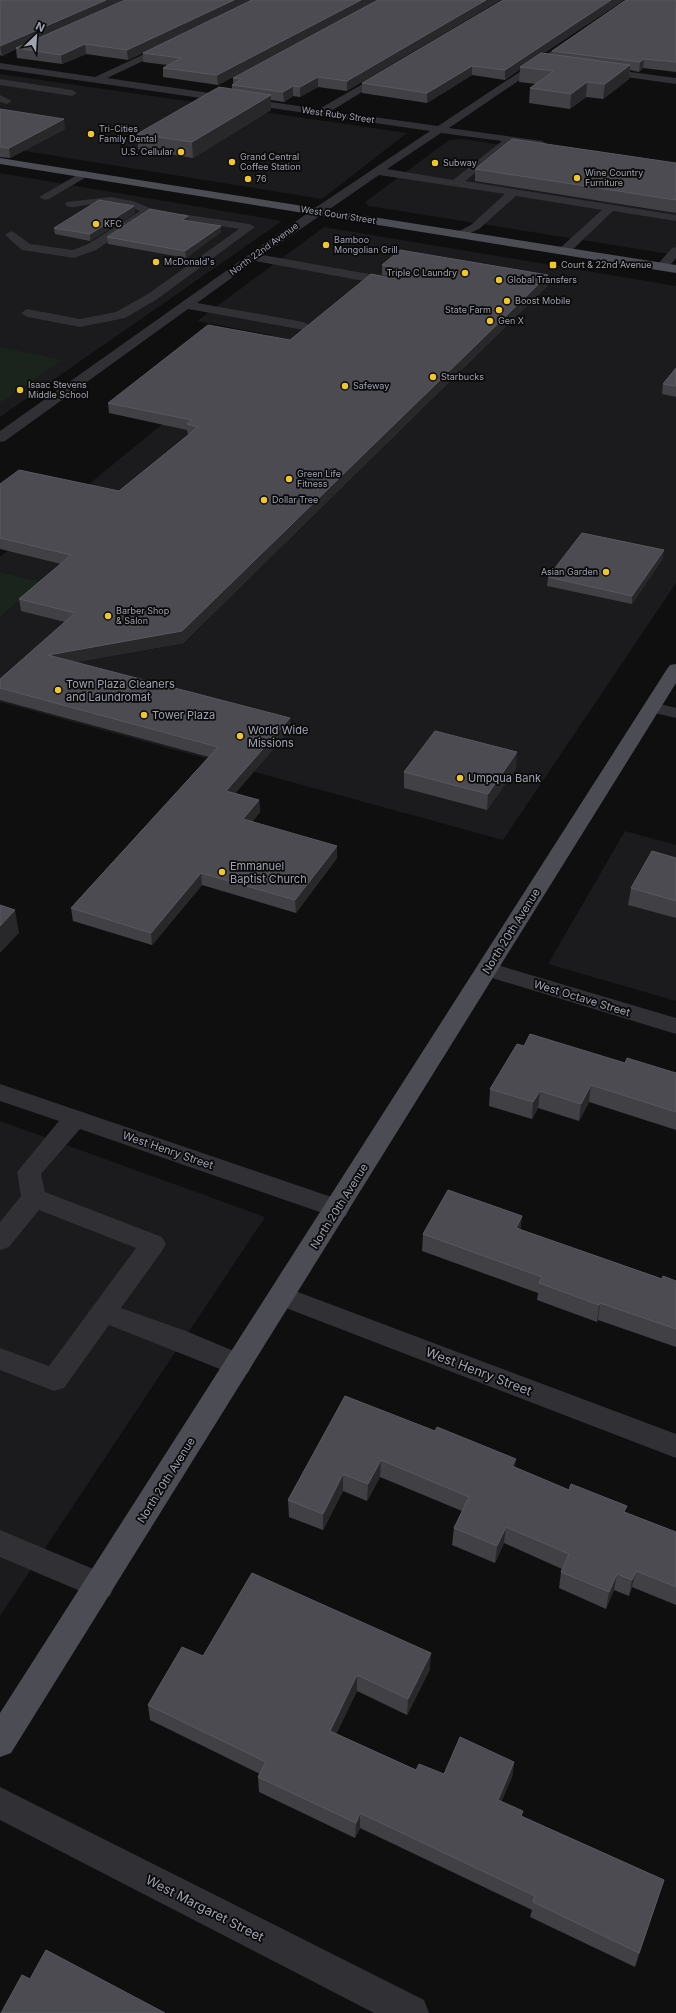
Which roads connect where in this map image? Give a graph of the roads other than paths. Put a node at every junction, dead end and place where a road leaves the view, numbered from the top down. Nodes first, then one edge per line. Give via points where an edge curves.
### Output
1 (588, 29) edge
2 (177, 41) edge
3 (2, 62) edge
4 (538, 63) junction
5 (555, 65) edge
6 (395, 68) edge
7 (594, 70) edge
8 (666, 70) edge
9 (655, 78) junction
10 (96, 80) junction
11 (676, 81) edge
12 (0, 82) edge
13 (223, 88) edge
14 (72, 93) dead end
15 (207, 96) junction
16 (321, 112) junction
17 (439, 129) junction
18 (511, 139) junction
19 (550, 145) edge
20 (0, 161) edge
21 (377, 171) junction
22 (84, 174) junction
23 (456, 183) junction
24 (514, 192) junction
25 (45, 197) dead end
26 (71, 204) dead end
27 (611, 207) junction
28 (316, 212) junction
29 (182, 217) edge
30 (676, 218) edge
31 (459, 234) junction
32 (11, 235) dead end
33 (564, 251) junction
34 (676, 251) edge
35 (253, 257) junction
36 (662, 267) junction
37 (676, 269) edge
38 (391, 282) edge
39 (167, 286) junction
40 (186, 304) junction
41 (27, 313) dead end
42 (107, 317) junction
43 (304, 326) dead end
44 (0, 438) edge
45 (676, 669) edge
46 (652, 707) junction
47 (676, 713) edge
48 (487, 969) junction
49 (676, 1026) edge
50 (0, 1092) edge
51 (76, 1118) junction
52 (34, 1198) junction
53 (337, 1209) junction
54 (0, 1240) edge
55 (282, 1296) junction
56 (104, 1312) junction
57 (0, 1359) edge
58 (239, 1364) junction
59 (676, 1446) edge
60 (0, 1543) edge
61 (99, 1586) junction
62 (0, 1742) edge
63 (0, 1803) edge
64 (410, 2013) edge

1 - 4 street, North 22nd Avenue
2 - 10 street
3 - 10 street, West Ruby Street
4 - 5 street
4 - 17 street, North 22nd Avenue
6 - 16 street
7 - 9 street
8 - 9 street
9 - 11 street
10 - 15 street, West Ruby Street
12 - 14 street
13 - 15 street
15 - 16 street, West Ruby Street
16 - 17 street, West Ruby Street
17 - 18 street, West Ruby Street
17 - 21 street, North 22nd Avenue
18 - 19 street, West Ruby Street
18 - 23 street
20 - 22 main road, West Court Street
21 - 23 street
21 - 28 street, North 22nd Avenue
22 - 25 street
22 - 28 main road, West Court Street
23 - 24 street
24 - 27 street
24 - 31 street via 475,227
26 - 32 street via 109,199 133,203 148,211 92,247 74,254 26,247
27 - 30 street
27 - 33 street
28 - 31 main road, West Court Street
28 - 35 street, North 22nd Avenue
29 - 39 street via 249,227
31 - 33 main road, West Court Street
33 - 36 main road, West Court Street
34 - 36 street
35 - 38 street
35 - 40 street, North 22nd Avenue
36 - 37 main road, West Court Street
39 - 42 street via 120,315
39 - 42 street via 140,291 125,298
40 - 43 street
40 - 44 street, North 22nd Avenue
41 - 42 street via 80,323
45 - 46 main road, North 20th Avenue
46 - 47 street
46 - 48 main road, North 20th Avenue
48 - 49 street, West Octave Street
48 - 53 main road, North 20th Avenue
50 - 51 street, West Henry Street
51 - 52 street via 29,1172
51 - 53 street, West Henry Street
52 - 54 street
52 - 56 street via 153,1244
53 - 55 main road, North 20th Avenue
55 - 58 main road, North 20th Avenue
55 - 59 street, West Henry Street
56 - 57 street via 54,1380
56 - 58 street
58 - 61 main road, North 20th Avenue
60 - 61 street
61 - 62 main road, North 20th Avenue
63 - 64 street, West Margaret Street

